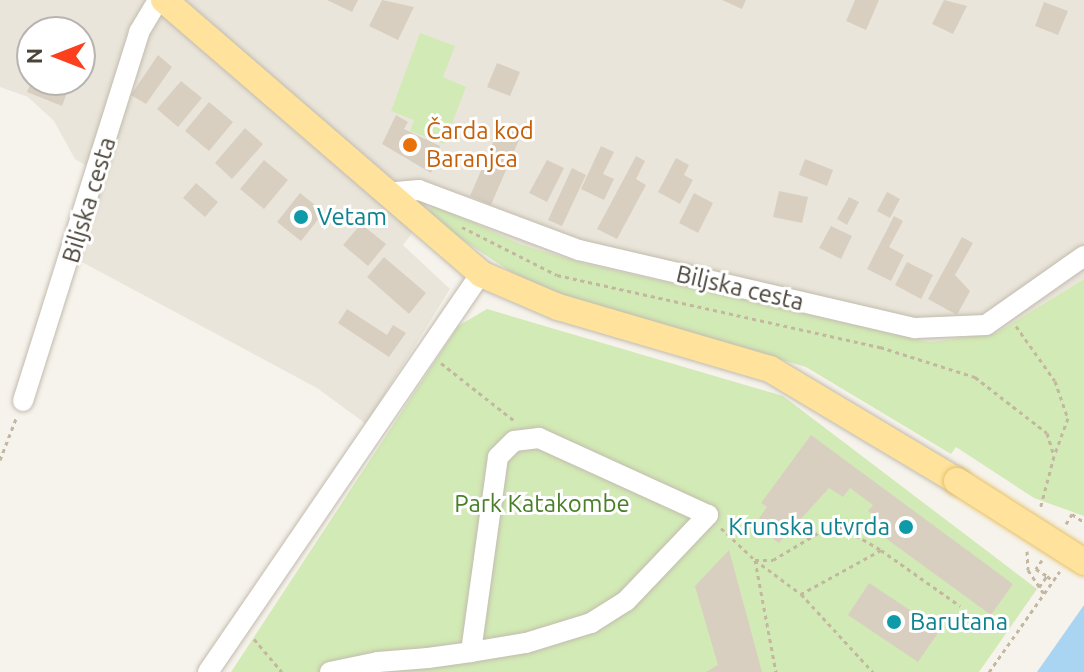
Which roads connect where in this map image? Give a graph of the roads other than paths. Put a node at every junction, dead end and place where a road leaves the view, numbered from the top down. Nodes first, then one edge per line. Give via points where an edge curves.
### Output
1 (158, 0) edge
2 (164, 0) edge
3 (385, 193) junction
4 (1084, 256) edge
5 (481, 274) junction
6 (23, 401) road end
7 (1084, 562) edge
8 (471, 652) junction
9 (208, 672) edge
10 (330, 672) edge

1 - 6 street, Biljska cesta via 139,32
2 - 3 main road
3 - 4 street, Biljska cesta via 419,190 579,250 895,325 964,329 1004,315
3 - 5 main road
5 - 7 main road, bridge via 558,307 770,369
5 - 9 street
8 - 8 street via 591,623 626,601 708,515 539,438 514,441 498,457
8 - 10 street

